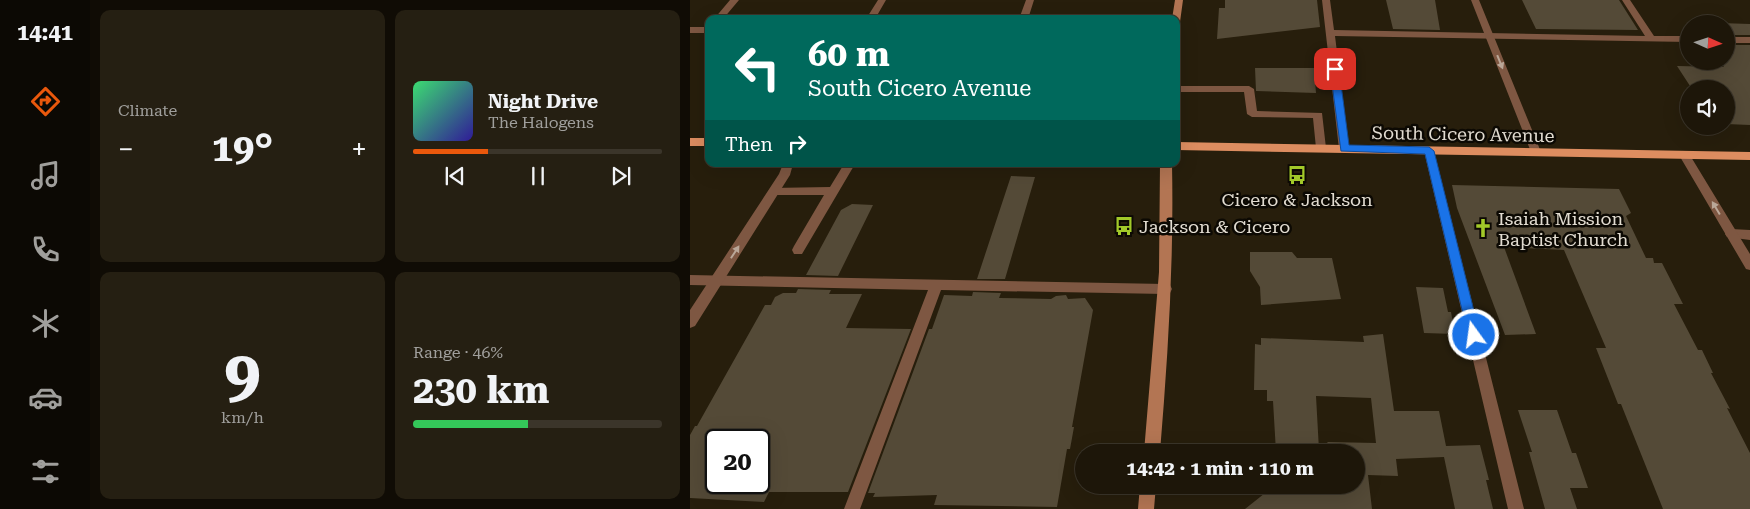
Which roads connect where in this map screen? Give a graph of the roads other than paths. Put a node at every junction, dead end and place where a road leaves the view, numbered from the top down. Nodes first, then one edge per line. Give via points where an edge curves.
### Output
1 (735, 0) edge
2 (882, 0) edge
3 (1030, 0) edge
4 (1179, 0) edge
5 (1326, 0) edge
6 (1475, 0) edge
7 (1626, 0) edge
8 (722, 15) edge
9 (873, 15) edge
10 (1024, 15) edge
11 (1177, 15) edge
12 (690, 30) edge
13 (705, 30) edge
14 (1330, 33) junction
15 (1490, 36) junction
16 (1652, 39) junction
17 (1680, 39) edge
18 (1735, 40) edge
19 (1750, 40) edge
20 (1180, 90) edge
21 (690, 142) edge
22 (705, 142) edge
23 (1180, 146) edge
24 (1321, 148) junction
25 (1344, 149) junction
26 (1429, 151) junction
27 (1536, 152) junction
28 (1684, 155) junction
29 (1750, 156) edge
30 (787, 167) edge
31 (846, 167) edge
32 (1166, 167) edge
33 (774, 190) junction
34 (832, 191) junction
35 (1731, 234) junction
36 (1750, 235) edge
37 (798, 250) dead end
38 (1750, 265) edge
39 (690, 280) edge
40 (717, 280) junction
41 (936, 286) junction
42 (1165, 289) junction
43 (690, 322) edge
44 (1153, 444) edge
45 (1147, 494) edge
46 (852, 509) edge
47 (1146, 509) edge
48 (1516, 509) edge

1 - 8 street
2 - 9 street
3 - 10 street
4 - 11 street
5 - 14 street
6 - 15 street
7 - 16 street
12 - 13 street
14 - 15 street
14 - 25 street
15 - 16 street
15 -> 27 street
16 - 17 street
18 - 19 street
20 - 24 street via 1249,89 1252,114 1318,115
21 - 22 main road
23 - 24 main road, South Cicero Avenue
24 - 25 main road, South Cicero Avenue
25 - 26 main road, South Cicero Avenue
26 - 27 main road, South Cicero Avenue
26 - 48 street
27 - 28 main road, South Cicero Avenue
28 - 29 main road, South Cicero Avenue
35 -> 28 street
30 - 33 street
31 - 34 street
32 - 42 street
33 - 34 street
40 -> 33 street
34 - 37 street
35 - 36 street
35 - 38 street
39 - 40 street
40 - 41 street
40 - 43 street
41 - 42 street
41 - 46 street
42 - 44 street
45 - 47 street

